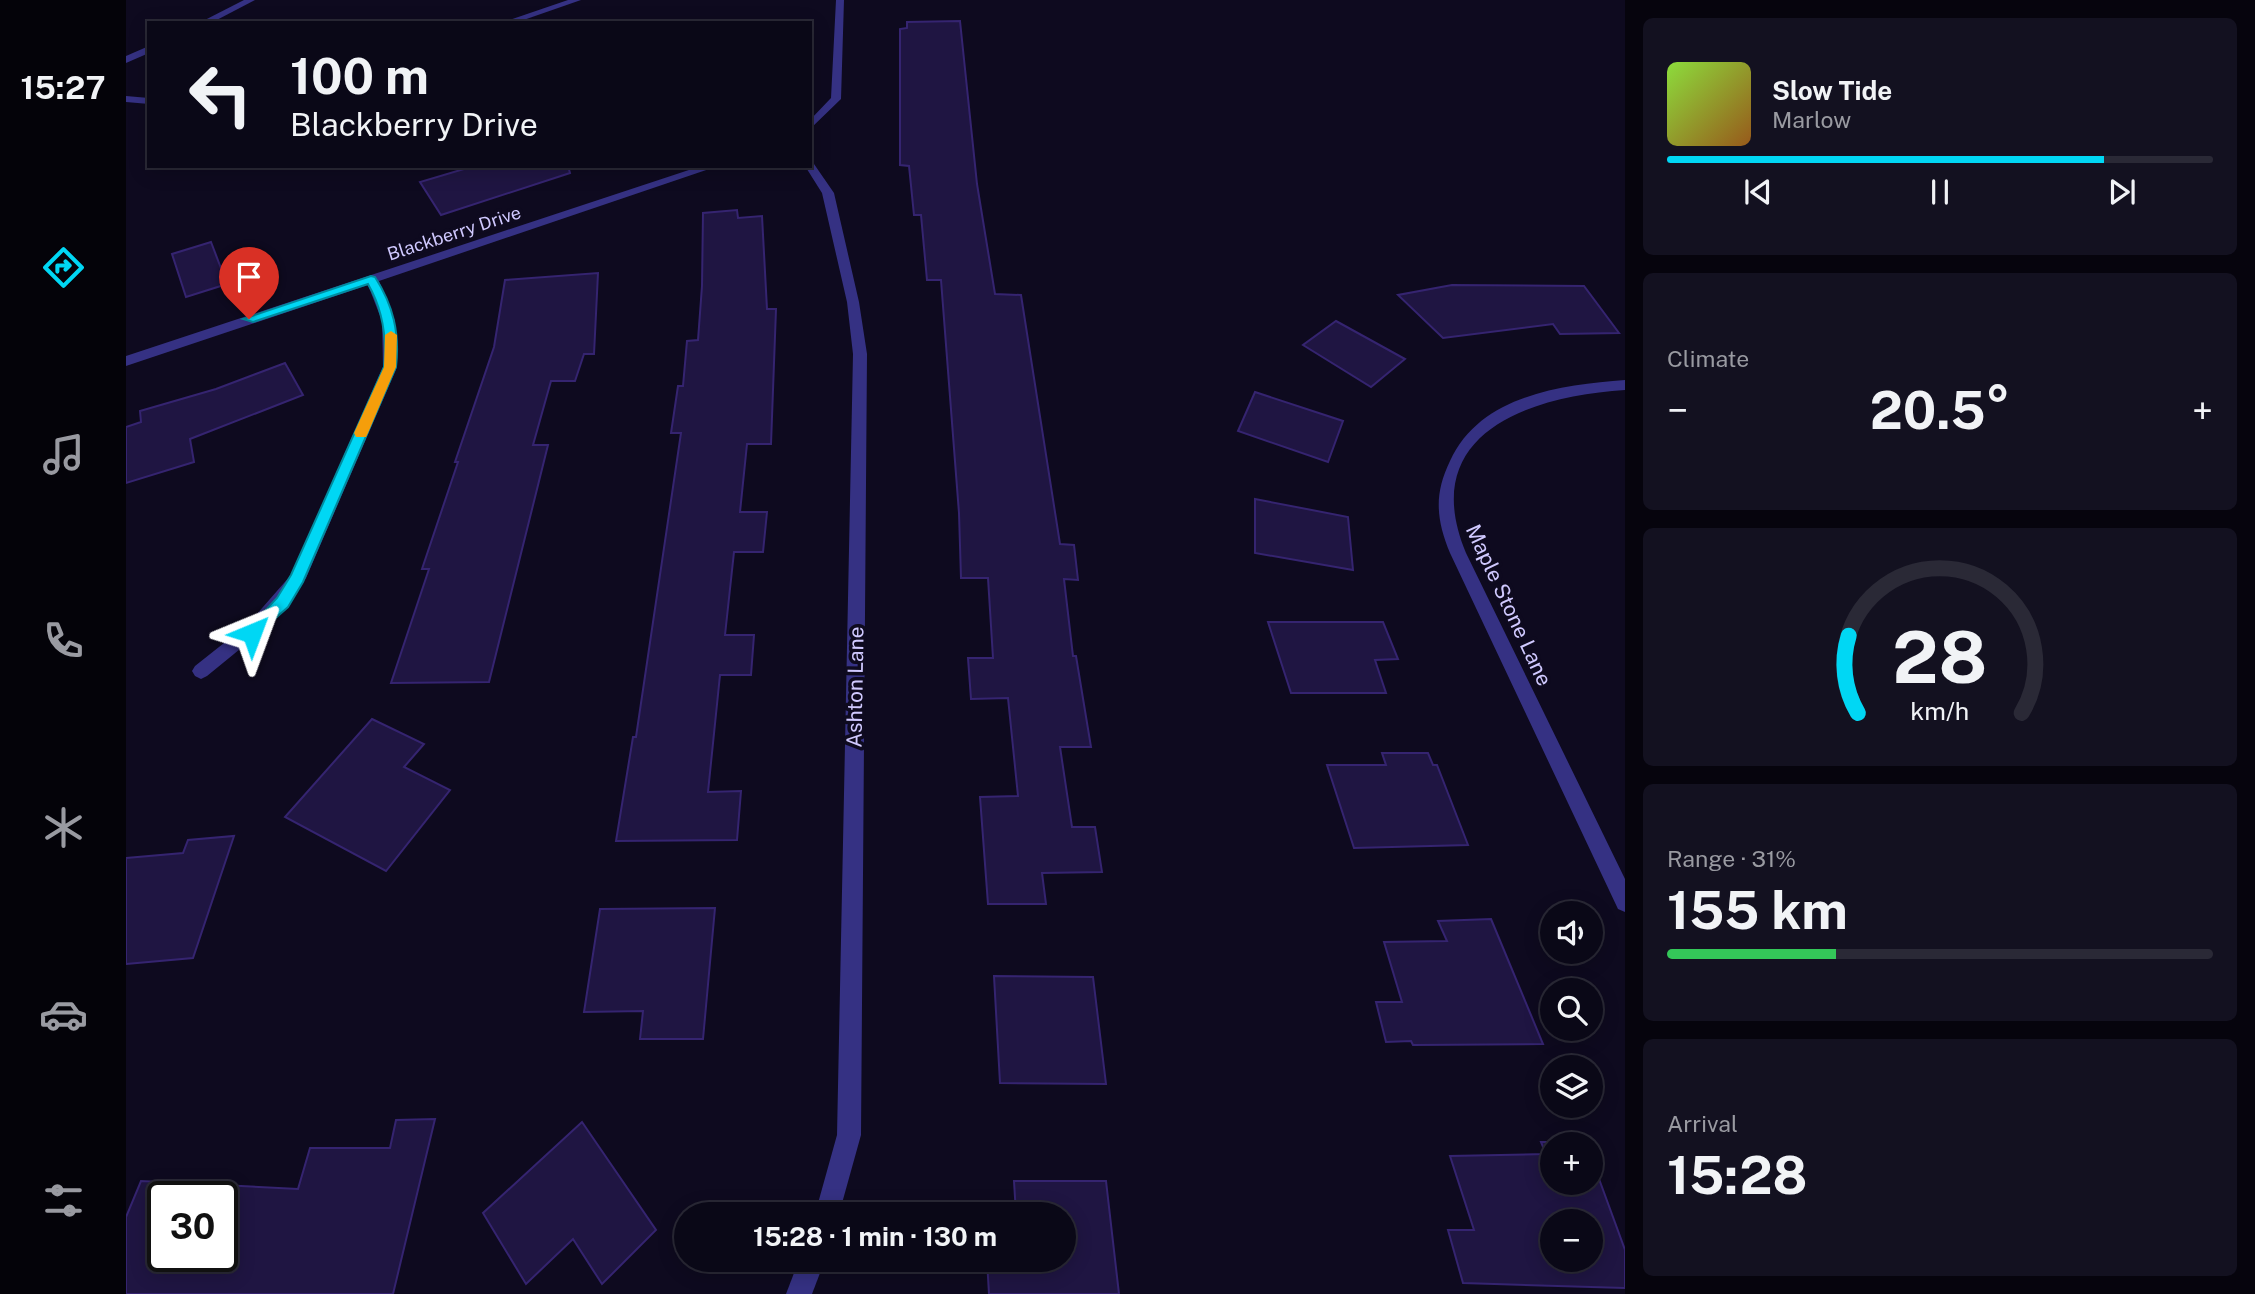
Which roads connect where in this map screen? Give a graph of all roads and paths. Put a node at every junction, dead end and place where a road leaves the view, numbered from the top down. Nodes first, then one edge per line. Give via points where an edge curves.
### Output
1 (251, 0) edge
2 (577, 0) edge
3 (840, 0) edge
4 (207, 21) edge
5 (511, 21) edge
6 (147, 50) edge
7 (126, 60) edge
8 (126, 99) edge
9 (147, 101) edge
10 (812, 125) edge
11 (707, 168) edge
12 (811, 168) edge
13 (371, 279) junction
14 (126, 360) edge
15 (1625, 386) edge
16 (201, 671) dead end
17 (1625, 902) edge
18 (830, 1202) edge
19 (807, 1272) edge
20 (799, 1294) edge

1 - 4 street
2 - 5 street
3 - 10 street via 836,99
6 - 7 street
8 - 9 street
11 - 13 street, Blackberry Drive
12 - 18 street, Ashton Lane via 828,193 860,354 849,1135
13 - 14 street, Blackberry Drive
13 - 16 street via 386,305 390,367 298,578 252,633
15 - 17 street, Maple Stone Lane via 1579,389 1515,405 1472,436 1455,461 1446,489 1446,521 1458,553
19 - 20 street

